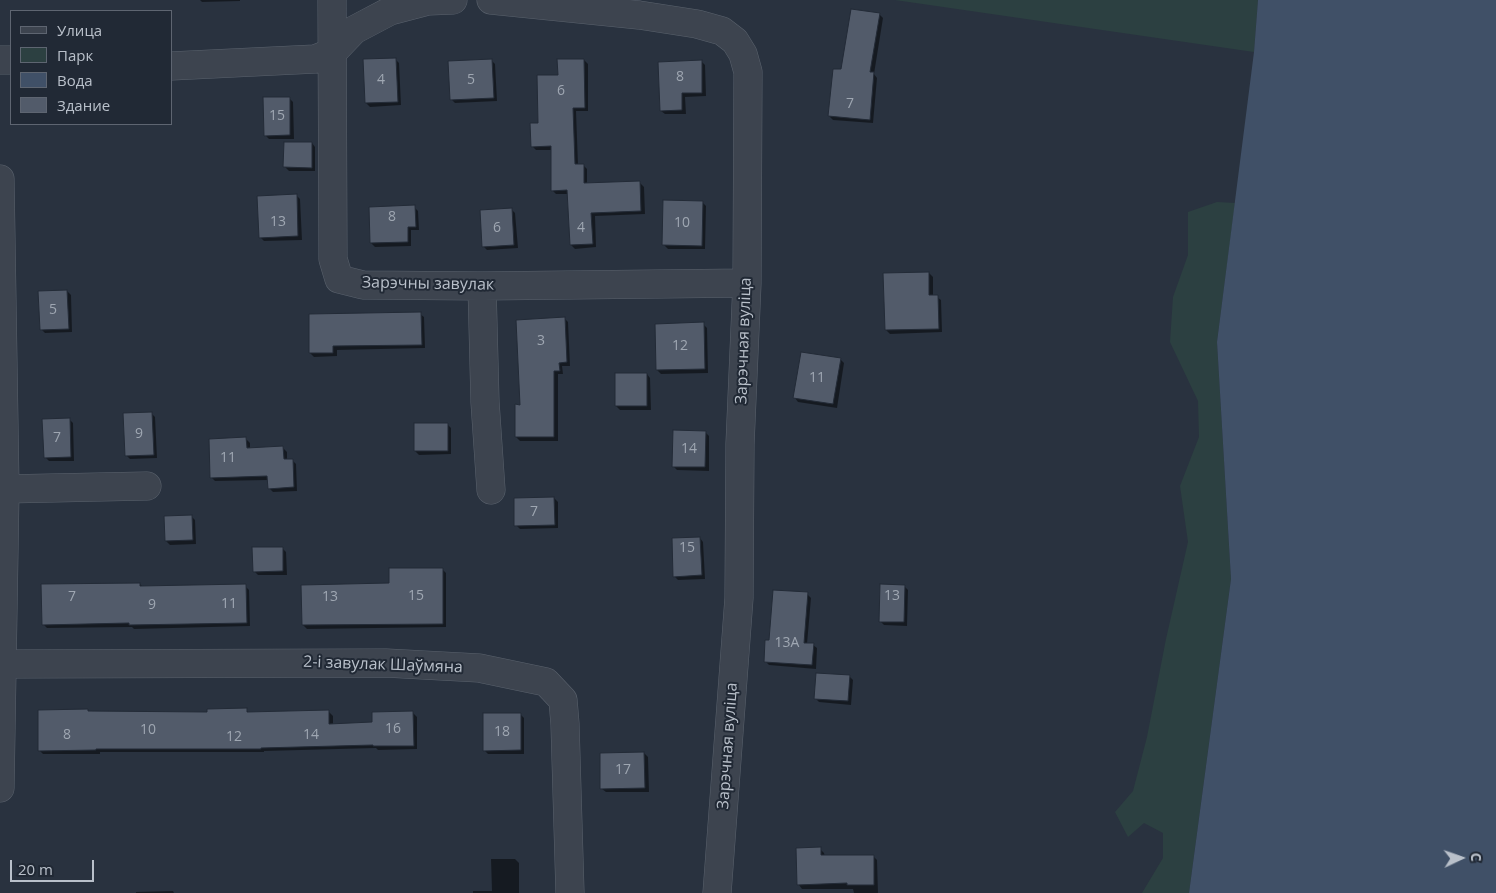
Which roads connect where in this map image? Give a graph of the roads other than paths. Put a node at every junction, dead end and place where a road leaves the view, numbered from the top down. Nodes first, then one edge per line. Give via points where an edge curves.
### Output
1 (332, 0) edge
2 (453, 0) edge
3 (491, 0) edge
4 (332, 52) junction
5 (172, 66) edge
6 (0, 179) edge
7 (746, 283) junction
8 (482, 286) junction
9 (147, 486) dead end
10 (6, 489) junction
11 (492, 490) dead end
12 (1, 664) edge
13 (0, 788) edge
14 (570, 893) edge
15 (717, 893) edge

1 - 4 street
2 - 4 street via 428,1 390,11 354,30
3 - 7 street, Зарэчная вуліца via 638,14 722,31 735,41 748,72
4 - 5 street via 315,59
4 - 8 street, Зарэчны завулак via 333,259 339,279 363,284
6 - 10 street
7 - 8 street, Зарэчны завулак
7 - 15 street, Зарэчная вуліца via 739,598
8 - 11 street via 485,402
9 - 10 street
10 - 12 street
12 - 13 street
12 - 14 street, 2-і завулак Шаўмяна via 386,663 479,668 546,682 563,700 565,716

